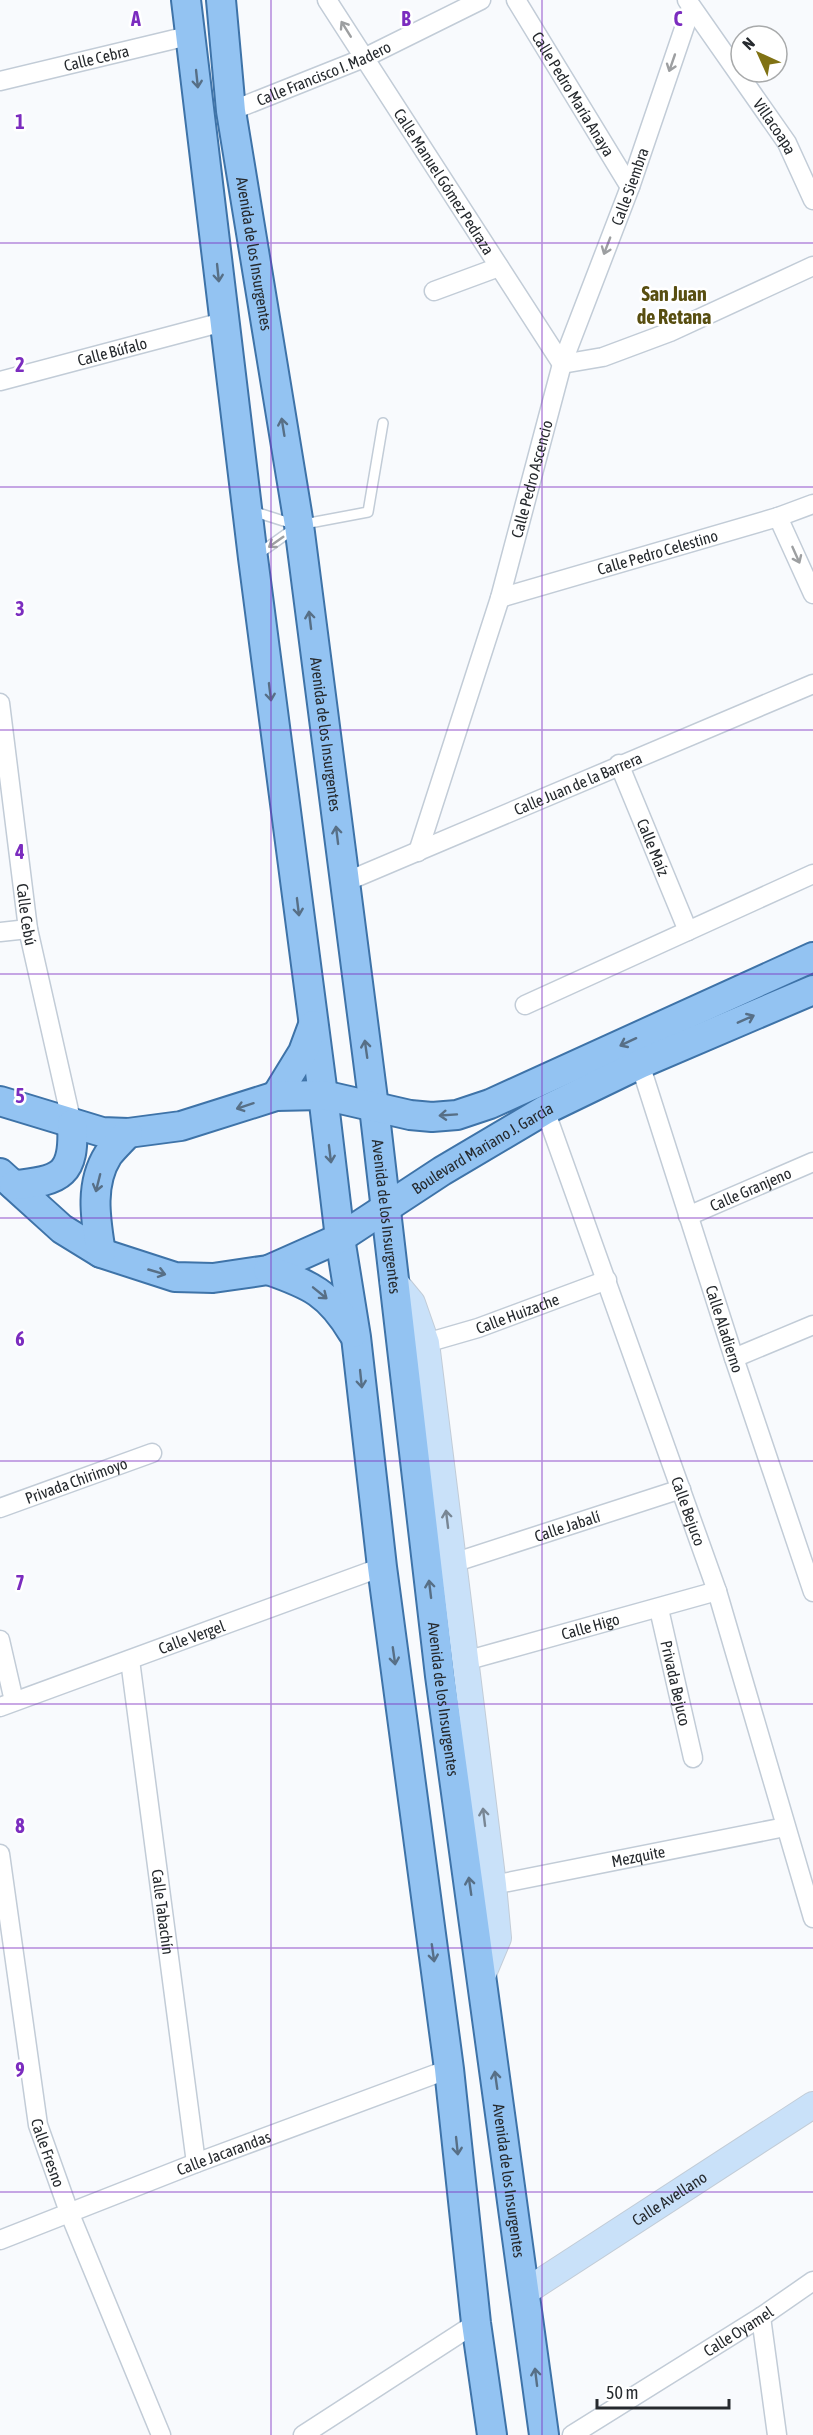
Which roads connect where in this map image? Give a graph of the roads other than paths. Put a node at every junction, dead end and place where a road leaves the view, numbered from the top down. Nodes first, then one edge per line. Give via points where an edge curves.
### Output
1 (186, 0) edge
2 (221, 0) edge
3 (327, 0) edge
4 (481, 0) edge
5 (516, 0) edge
6 (689, 4) edge
7 (192, 35) junction
8 (364, 58) junction
9 (0, 81) edge
10 (231, 111) junction
11 (630, 187) junction
12 (813, 200) edge
13 (813, 266) edge
14 (499, 267) junction
15 (434, 291) dead end
16 (223, 322) junction
17 (562, 364) junction
18 (0, 381) edge
19 (383, 423) dead end
20 (813, 504) edge
21 (247, 509) junction
22 (778, 517) junction
23 (298, 525) junction
24 (253, 558) junction
25 (813, 594) edge
26 (500, 598) junction
27 (813, 684) edge
28 (0, 703) edge
29 (619, 764) junction
30 (418, 852) junction
31 (813, 874) edge
32 (343, 883) junction
33 (28, 929) junction
34 (688, 931) junction
35 (0, 932) edge
36 (813, 957) edge
37 (813, 990) edge
38 (525, 1005) dead end
39 (681, 1017) junction
40 (313, 1023) junction
41 (693, 1043) junction
42 (640, 1064) junction
43 (323, 1095) junction
44 (276, 1096) junction
45 (0, 1101) edge
46 (374, 1107) junction
47 (545, 1110) junction
48 (72, 1124) junction
49 (128, 1133) junction
50 (813, 1162) edge
51 (5, 1183) edge
52 (385, 1209) junction
53 (688, 1216) junction
54 (340, 1238) junction
55 (101, 1253) junction
56 (268, 1270) junction
57 (393, 1280) junction
58 (607, 1281) junction
59 (813, 1325) edge
60 (356, 1337) junction
61 (426, 1343) junction
62 (734, 1358) junction
63 (152, 1453) dead end
64 (681, 1489) junction
65 (0, 1508) edge
66 (453, 1563) junction
67 (382, 1567) junction
68 (717, 1591) junction
69 (813, 1592) edge
70 (659, 1609) junction
71 (0, 1640) edge
72 (130, 1660) junction
73 (465, 1661) junction
74 (7, 1704) edge
75 (693, 1758) dead end
76 (785, 1827) junction
77 (0, 1854) edge
78 (493, 1885) junction
79 (813, 1918) edge
80 (482, 1976) junction
81 (449, 2069) junction
82 (813, 2105) edge
83 (196, 2163) junction
84 (69, 2212) junction
85 (0, 2240) edge
86 (813, 2281) edge
87 (525, 2292) junction
88 (761, 2317) junction
89 (476, 2323) junction
90 (161, 2435) edge
91 (303, 2435) edge
92 (492, 2435) edge
93 (544, 2435) edge
94 (572, 2435) edge
95 (777, 2435) edge

1 - 7 main road, Avenida de los Insurgentes
2 - 10 main road, Avenida de los Insurgentes
8 -> 3 street, Calle Manuel Gómez Pedraza
4 - 8 street, Calle Francisco I. Madero
5 - 11 street, Calle Pedro María Anaya
6 -> 11 street, Calle Siembra
6 - 12 street, Villacoapa via 787,143
7 - 9 street, Calle Cebra
7 -> 16 main road, Avenida de los Insurgentes
8 - 10 street, Calle Francisco I. Madero
8 - 14 street, Calle Manuel Gómez Pedraza
23 -> 10 main road, Avenida de los Insurgentes
11 -> 17 street, Calle Siembra
13 - 17 street via 670,332 603,357
14 - 15 street
14 - 17 street, Calle Manuel Gómez Pedraza
16 - 18 street, Calle Búfalo
16 - 21 main road, Avenida de los Insurgentes
17 - 26 street, Calle Pedro Ascencio
19 - 23 lane via 368,512
20 - 22 street, Calle Pedro Celestino
21 - 23 lane
21 - 24 main road, Avenida de los Insurgentes
22 -> 25 street
22 - 26 street, Calle Pedro Celestino
23 -> 24 lane
32 -> 23 main road, Avenida de los Insurgentes
24 -> 40 main road, Avenida de los Insurgentes
26 - 30 street, Calle Pedro Ascencio
27 - 29 street, Calle Juan de la Barrera
28 - 33 street, Calle Cebú
29 - 30 street, Calle Juan de la Barrera
29 - 34 street, Calle Maíz
30 - 32 street, Calle Juan de la Barrera
31 - 34 street
46 -> 32 main road, Avenida de los Insurgentes
33 - 35 street
33 - 48 street, Calle Cebú
34 - 38 street
36 - 39 main road, Boulevard Mariano J. García
41 -> 37 main road, Boulevard Mariano J. García
39 - 41 main road
39 -> 46 main road, Boulevard Mariano J. García via 490,1104 457,1115 432,1117
40 - 43 main road, Avenida de los Insurgentes
40 - 44 main road via 303,1052
41 - 42 main road, Boulevard Mariano J. García
42 - 47 main road, Boulevard Mariano J. García
42 - 53 street, Calle Aladierno
43 - 44 main road, Boulevard Mariano J. García
43 - 46 main road, Boulevard Mariano J. García
43 -> 54 main road, Avenida de los Insurgentes
44 -> 49 main road, Boulevard Mariano J. García via 181,1126
45 - 48 main road, Boulevard Mariano J. García
46 - 52 main road, Avenida de los Insurgentes
47 - 52 main road, Boulevard Mariano J. García
47 - 58 street, Calle Bejuco
48 - 49 main road, Boulevard Mariano J. García via 102,1132
48 - 51 main road via 74,1147 69,1164 59,1175 45,1183
49 -> 55 main road via 108,1155 99,1176 95,1196
50 - 53 street, Calle Granjeno
51 - 55 main road, Boulevard Mariano J. García
52 - 54 main road, Boulevard Mariano J. García
52 - 57 main road, Avenida de los Insurgentes
53 - 62 street, Calle Aladierno
54 - 56 main road, Boulevard Mariano J. García
54 - 60 main road, Avenida de los Insurgentes
55 -> 56 main road, Boulevard Mariano J. García via 175,1277 213,1278
56 -> 60 main road via 318,1291 338,1310
57 - 61 street via 412,1303
80 -> 57 main road, Avenida de los Insurgentes via 440,1676
58 - 61 street, Calle Huizache
58 - 64 street, Calle Bejuco
59 - 62 street
60 -> 67 main road, Avenida de los Insurgentes
66 -> 61 street
62 - 69 street, Calle Aladierno
63 - 65 street, Privada Chirimoyo
64 - 66 street, Calle Jabalí
64 - 68 street, Calle Bejuco
66 - 73 street
67 - 72 street, Calle Vergel
67 -> 81 main road, Avenida de los Insurgentes
68 - 70 street, Calle Higo
68 - 76 street, Calle Bejuco
70 - 73 street, Calle Higo
70 - 75 street, Privada Bejuco
71 - 74 street
72 - 74 street, Calle Vergel
72 - 83 street, Calle Tabachín
78 -> 73 street
76 - 78 street, Mezquite
76 - 79 street, Calle Bejuco
77 - 84 street, Calle Fresno via 38,2125
78 - 80 street via 498,1938
87 -> 80 main road, Avenida de los Insurgentes
81 - 83 street, Calle Jacarandas
81 -> 89 main road, Avenida de los Insurgentes
82 - 87 street, Calle Avellano
83 - 84 street, Calle Jacarandas
84 - 85 street, Calle Jacarandas
84 - 90 street, Calle Fresno
86 - 88 street, Calle Oyamel
93 -> 87 main road, Avenida de los Insurgentes
88 - 94 street, Calle Oyamel
88 - 95 street
89 - 91 street
89 - 92 main road, Avenida de los Insurgentes

